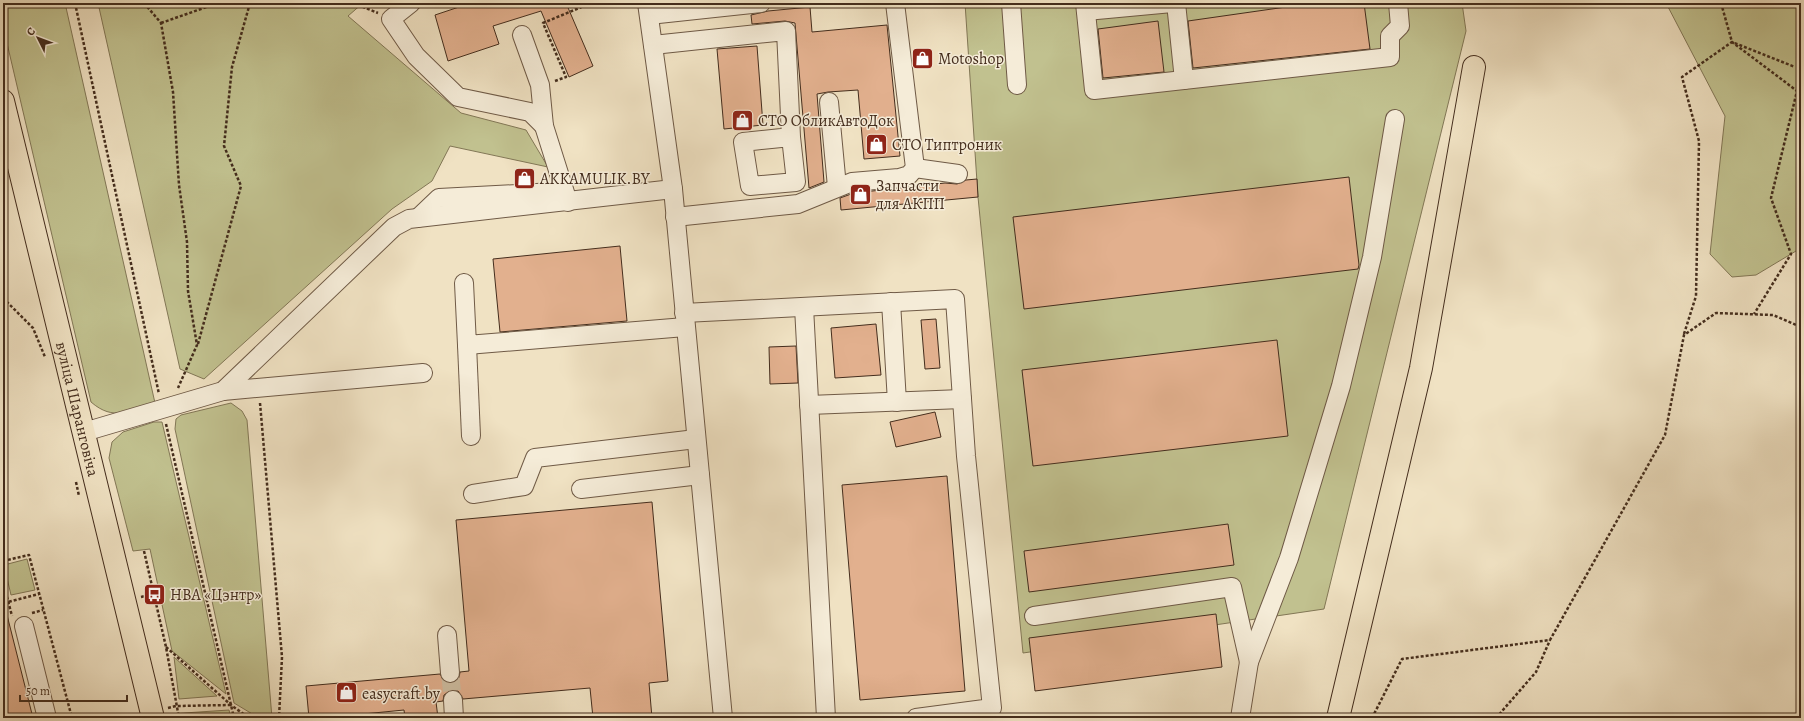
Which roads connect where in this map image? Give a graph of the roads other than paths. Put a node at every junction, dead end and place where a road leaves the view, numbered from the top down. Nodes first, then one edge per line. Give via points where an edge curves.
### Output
1 (411, 3) edge
2 (761, 3) edge
3 (895, 3) edge
4 (1011, 3) edge
5 (1172, 3) edge
6 (1176, 3) edge
7 (1398, 3) edge
8 (1086, 7) edge
9 (648, 9) edge
10 (522, 35) dead end
11 (654, 45) junction
12 (1474, 67) dead end
13 (1184, 80) junction
14 (1017, 85) dead end
15 (3, 101) edge
16 (829, 102) dead end
17 (1395, 119) dead end
18 (544, 126) junction
19 (791, 137) dead end
20 (915, 168) junction
21 (958, 174) dead end
22 (837, 187) junction
23 (673, 189) junction
24 (566, 197) junction
25 (675, 217) junction
26 (464, 283) dead end
27 (891, 302) junction
28 (804, 307) junction
29 (685, 320) junction
30 (467, 345) junction
31 (423, 373) dead end
32 (223, 391) junction
33 (962, 399) junction
34 (897, 402) junction
35 (809, 405) junction
36 (84, 432) junction
37 (471, 436) dead end
38 (696, 439) junction
39 (700, 475) junction
40 (581, 489) dead end
41 (472, 494) dead end
42 (1034, 616) dead end
43 (24, 626) dead end
44 (447, 635) dead end
45 (1249, 662) junction
46 (450, 673) tunnel mouth
47 (453, 700) tunnel mouth
48 (47, 718) edge
49 (153, 718) edge
50 (454, 718) edge
51 (723, 718) edge
52 (826, 718) edge
53 (916, 718) edge
54 (1240, 718) edge
55 (1338, 718) edge

1 - 18 lane via 391,19 416,56 458,97 530,112
2 - 9 lane
3 - 20 lane
4 - 14 lane
5 - 8 lane
6 - 13 lane
7 - 13 lane via 1400,26 1390,36 1390,57
8 - 13 lane via 1094,90
9 - 11 lane
10 - 18 lane via 540,88
11 - 19 lane via 786,30
11 - 23 lane
12 - 55 main road via 1421,368
15 - 36 main road, вуліца Шаранговіча
16 - 22 lane
17 - 45 lane via 1372,257 1341,386 1289,558
18 - 24 lane
20 - 21 lane
20 - 22 lane via 909,175 900,178 852,182
22 - 25 lane via 798,204
23 - 24 lane
23 - 25 lane
24 - 32 lane via 410,219 394,227
25 - 29 lane
26 - 30 lane
27 - 28 lane
27 - 33 lane via 955,299
27 - 34 lane
28 - 29 lane
28 - 35 lane
29 - 30 lane
29 - 38 lane
30 - 37 lane
31 - 32 lane
32 - 36 lane
33 - 34 lane
33 - 53 lane via 992,708
34 - 35 lane
35 - 52 lane
36 - 49 main road, вуліца Шаранговіча
38 - 39 lane
38 - 41 lane via 535,458 524,486
39 - 40 lane
39 - 51 lane
42 - 45 lane via 1232,587
43 - 48 lane
44 - 46 lane
45 - 54 lane
47 - 50 lane

